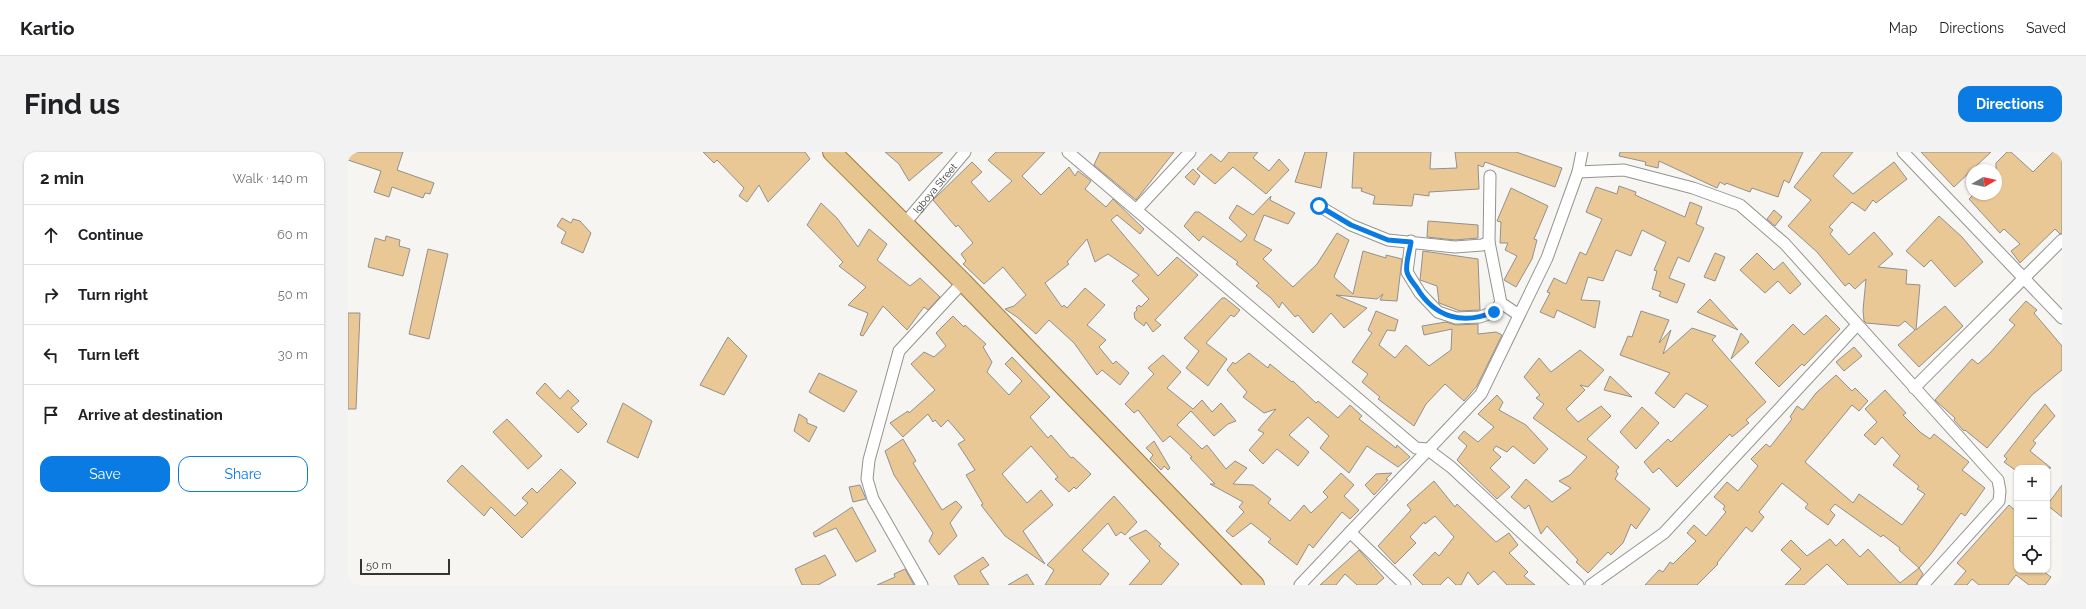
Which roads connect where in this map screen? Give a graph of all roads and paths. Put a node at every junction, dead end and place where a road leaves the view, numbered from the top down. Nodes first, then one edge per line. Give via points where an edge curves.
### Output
1 (832, 152) edge
2 (964, 152) edge
3 (1068, 152) edge
4 (1190, 152) edge
5 (1582, 152) edge
6 (1903, 152) edge
7 (1578, 172) junction
8 (1490, 176) dead end
9 (1319, 206) dead end
10 (1137, 209) junction
11 (905, 223) junction
12 (2062, 240) edge
13 (1411, 242) junction
14 (1490, 242) junction
15 (2025, 279) junction
16 (963, 282) junction
17 (1501, 303) junction
18 (1519, 315) junction
19 (2062, 318) edge
20 (1857, 326) junction
21 (1914, 388) junction
22 (1427, 449) junction
23 (1350, 532) junction
24 (922, 585) edge
25 (1255, 585) edge
26 (1300, 585) edge
27 (1405, 585) edge
28 (1578, 585) edge
29 (1591, 585) edge
30 (1923, 585) edge

1 - 11 main road
2 - 11 street, Igboya Street
3 - 10 street
4 - 10 street
5 - 7 street
6 - 15 street
7 - 18 street via 1546,258
7 - 20 street via 1624,170 1693,188 1740,205 1785,244
8 - 14 street
9 - 13 street via 1351,225 1388,240
10 - 22 street via 1416,448
11 - 16 main road
12 - 15 street
13 - 14 street via 1455,247
13 - 17 street via 1407,272 1420,293 1438,312 1456,318 1480,318 1494,312
14 - 17 street
15 - 19 street
15 - 21 street
16 - 24 street via 899,351 869,460 867,479 873,499
16 - 25 main road
17 - 18 street
18 - 22 street via 1481,394
20 - 21 street
20 - 29 street via 1664,533
21 - 30 street via 1998,480 2000,491 1999,501
22 - 23 street
22 - 28 street via 1451,467
23 - 26 street
23 - 27 street

